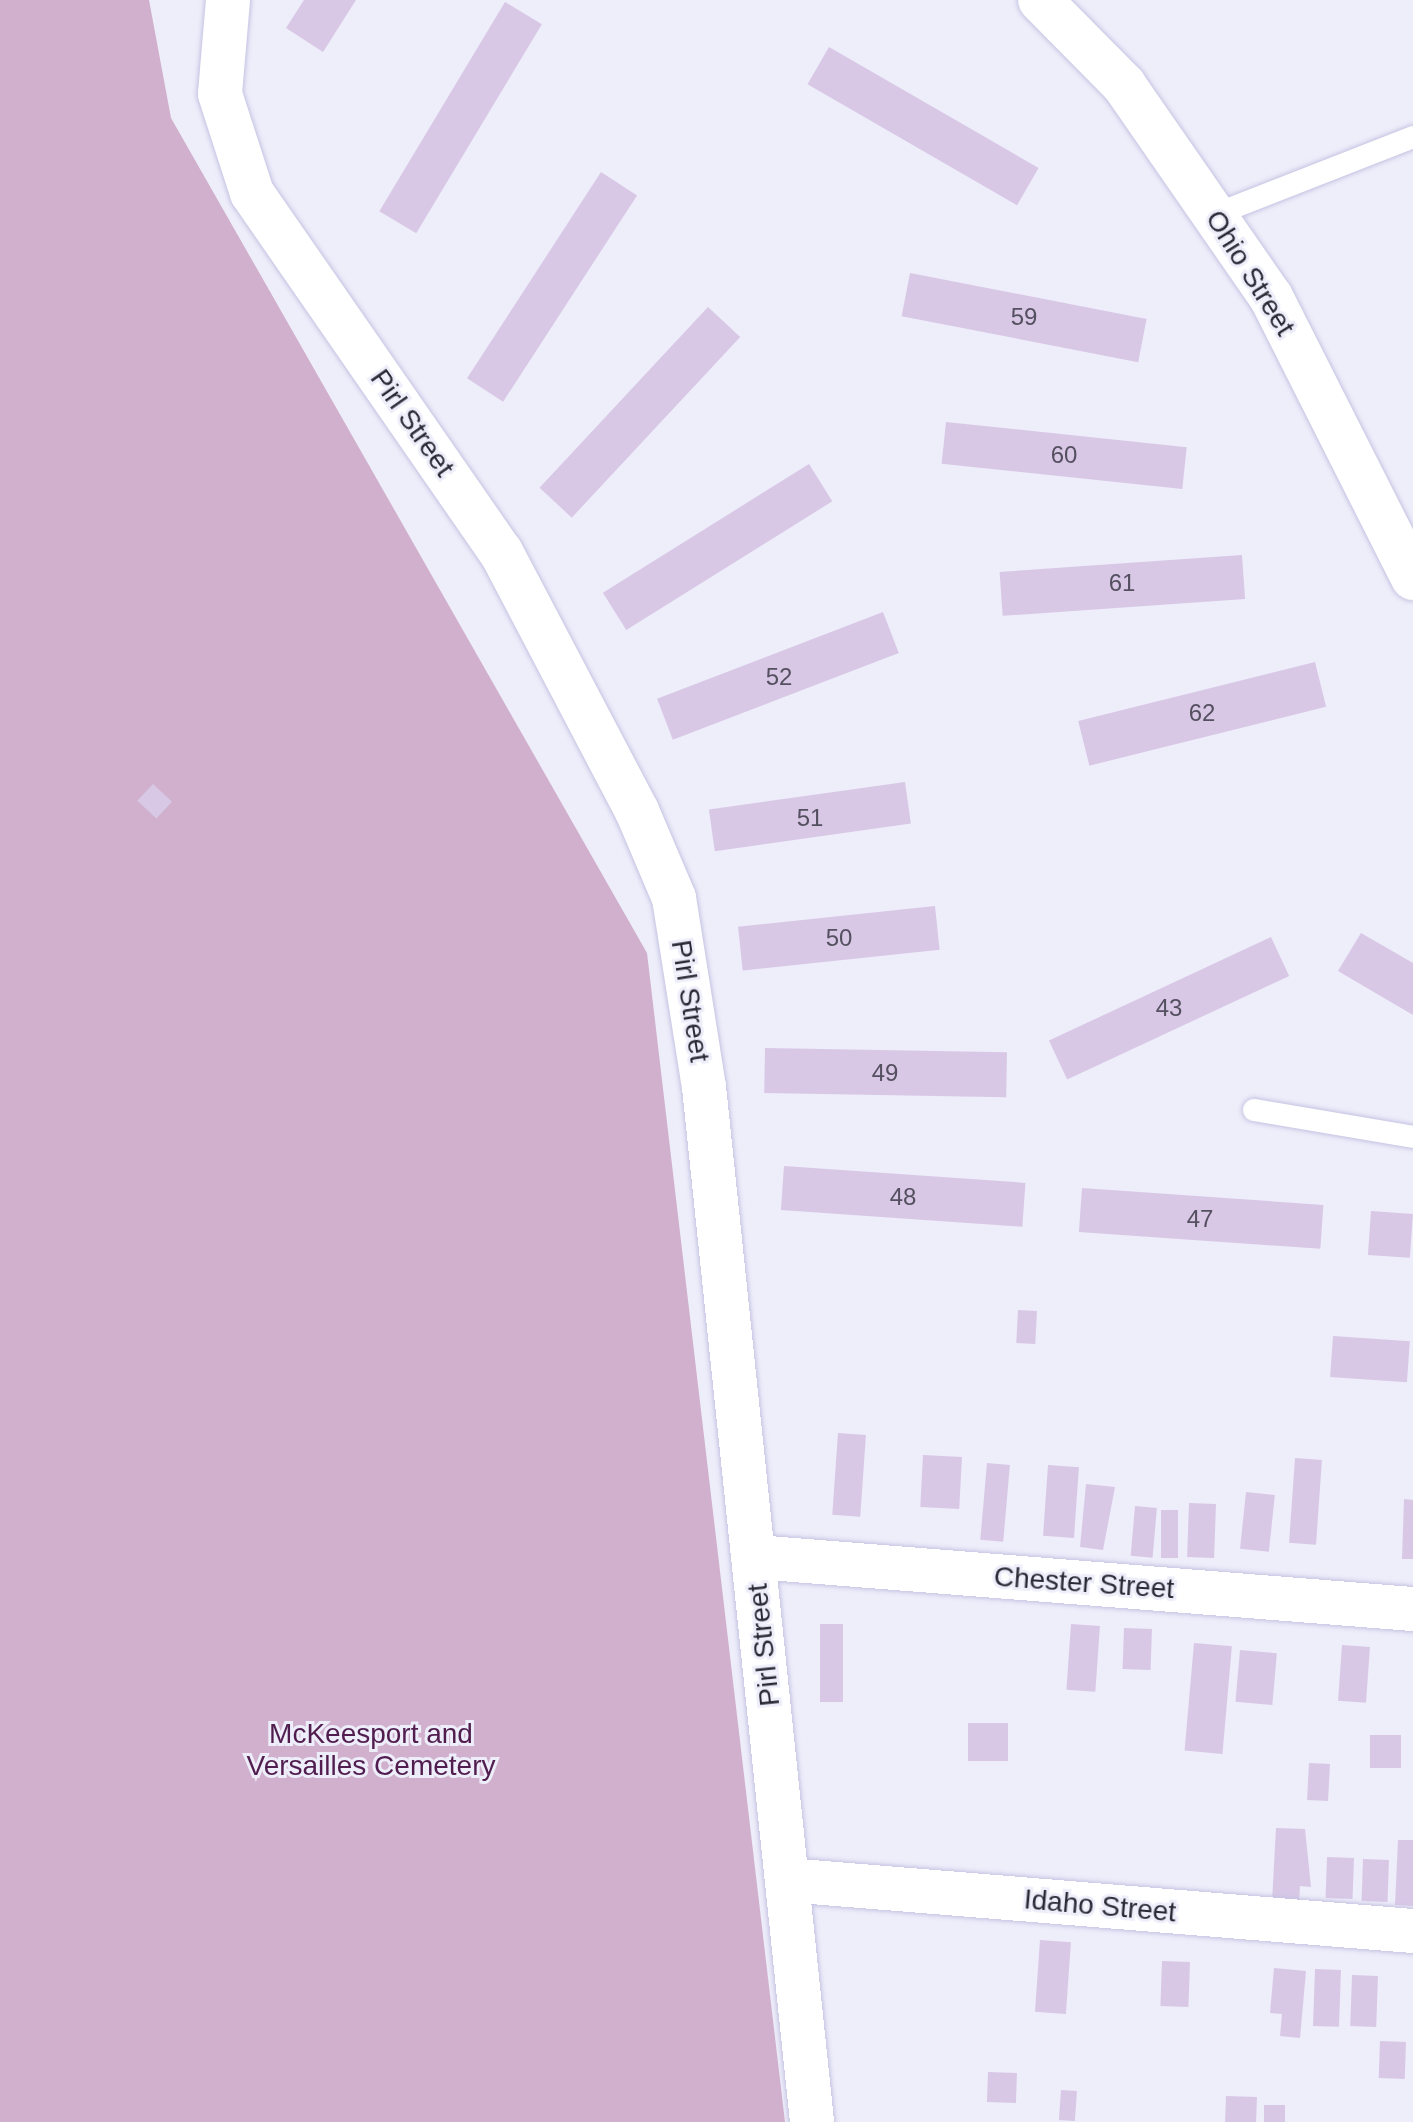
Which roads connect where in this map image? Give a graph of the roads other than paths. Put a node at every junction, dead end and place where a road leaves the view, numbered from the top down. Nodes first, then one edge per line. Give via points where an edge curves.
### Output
1 (228, 0) edge
2 (1040, 0) edge
3 (1413, 137) edge
4 (1214, 215) junction
5 (1413, 578) edge
6 (1254, 1110) dead end
7 (1413, 1137) edge
8 (756, 1557) junction
9 (1413, 1609) edge
10 (787, 1880) junction
11 (1413, 1931) edge
12 (812, 2122) edge

1 - 8 street, Pirl Street via 220,94 252,193 501,552 637,811 674,898 704,1087
2 - 4 street, Ohio Street via 1124,85
3 - 4 lane
4 - 5 street, Ohio Street via 1271,297
6 - 7 lane
8 - 9 street, Chester Street
8 - 10 street, Pirl Street
10 - 11 street, Idaho Street
10 - 12 street, Pirl Street

